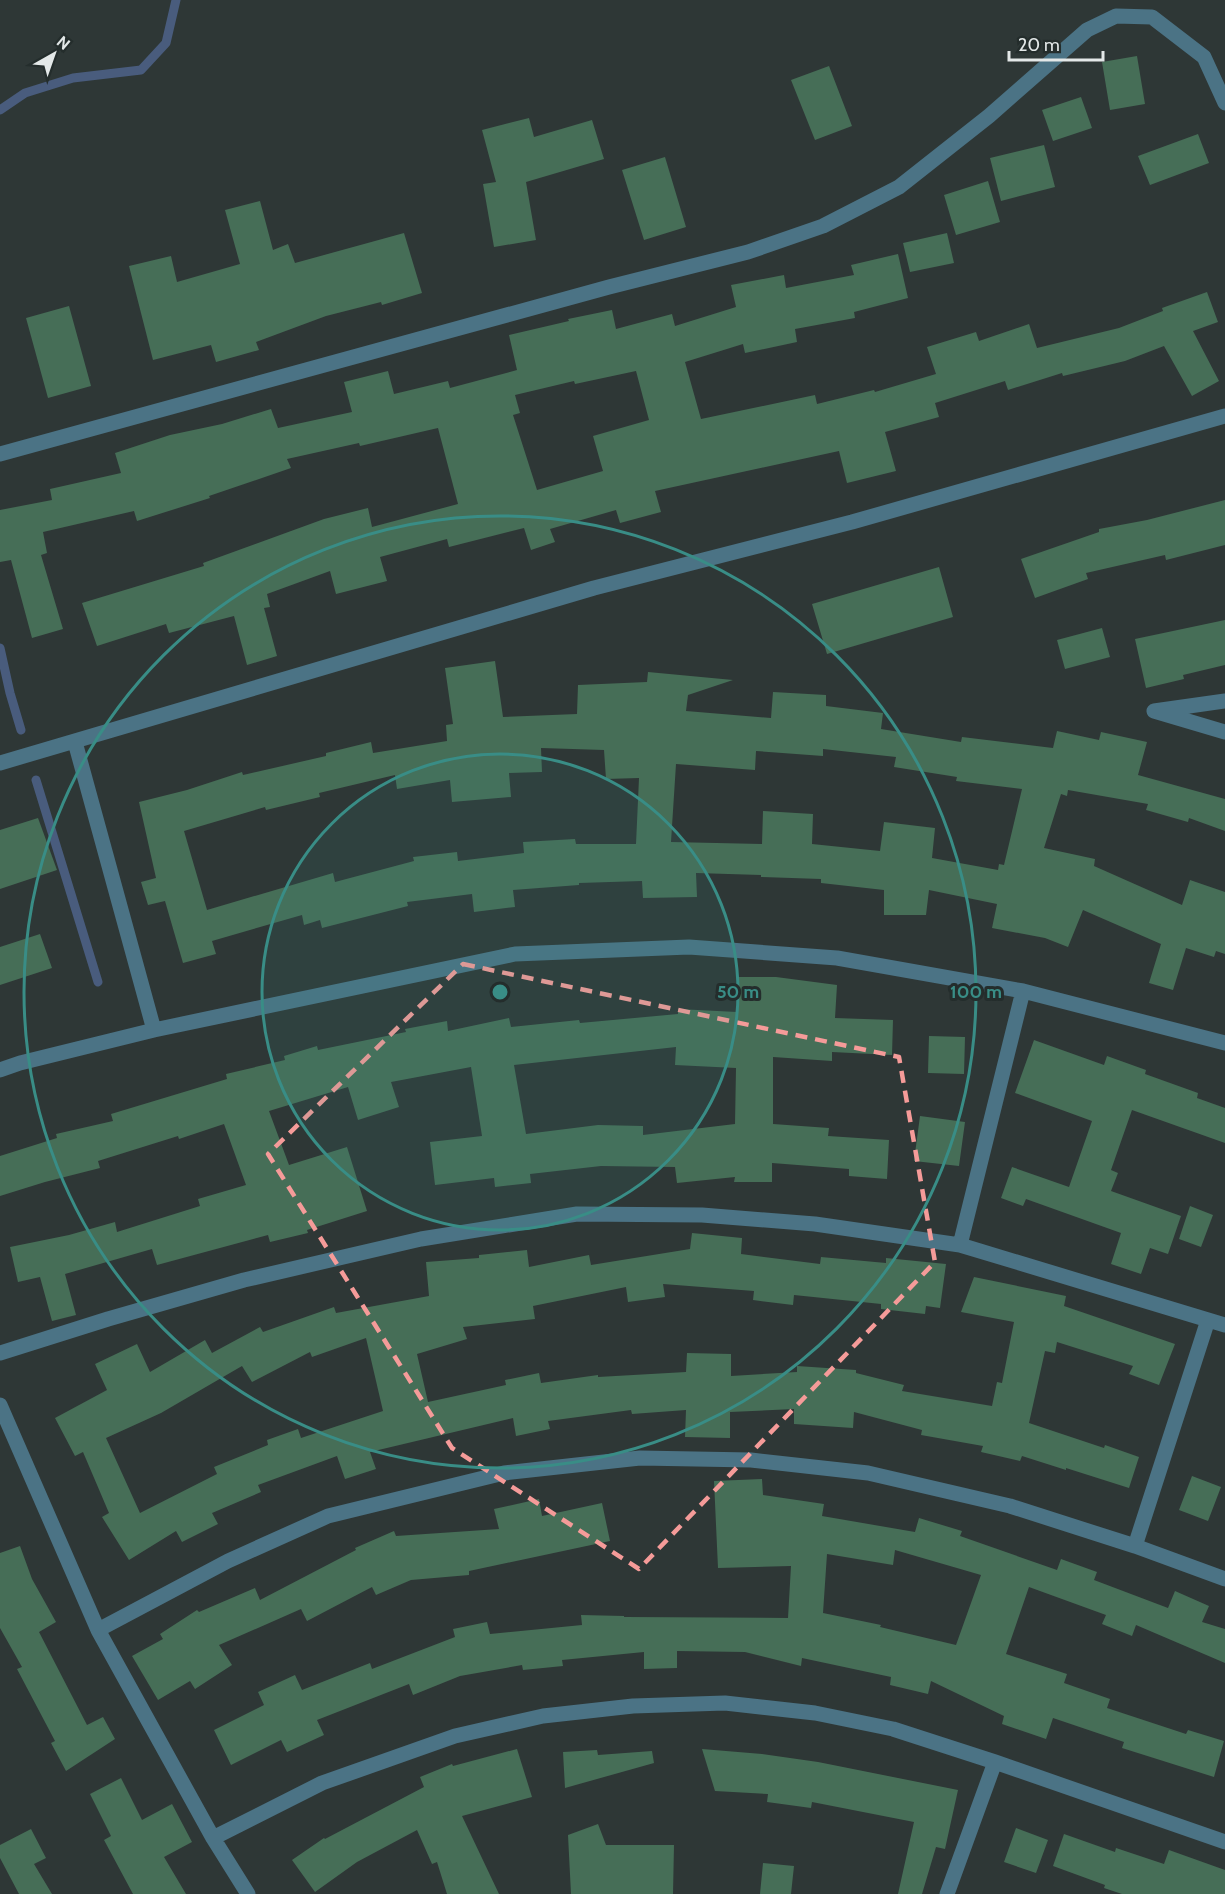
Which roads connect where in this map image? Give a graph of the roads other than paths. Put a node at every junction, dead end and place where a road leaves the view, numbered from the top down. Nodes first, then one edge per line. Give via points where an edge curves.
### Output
1 (1225, 103) edge
2 (1225, 416) edge
3 (0, 454) edge
4 (1225, 701) edge
5 (1225, 732) edge
6 (75, 742) junction
7 (0, 763) edge
8 (1023, 991) junction
9 (154, 1030) junction
10 (1225, 1042) edge
11 (0, 1070) edge
12 (960, 1245) junction
13 (1208, 1320) junction
14 (1225, 1325) edge
15 (0, 1353) edge
16 (0, 1405) edge
17 (1135, 1546) junction
18 (1225, 1579) edge
19 (98, 1630) junction
20 (995, 1762) junction
21 (213, 1838) junction
22 (1225, 1842) edge
23 (248, 1894) edge
24 (947, 1894) edge

1 - 3 street via 1204,57 1152,17 1116,16 1087,30 899,187 823,226 748,252
2 - 6 street via 852,522 594,588
4 - 5 street via 1154,711
6 - 7 street
6 - 9 street
8 - 9 street via 837,958 688,947 514,954
8 - 10 street
8 - 12 street
9 - 11 street
12 - 13 street
12 - 15 street via 815,1224 713,1215 576,1214 421,1239 256,1278
13 - 14 street
13 - 17 street
16 - 19 street
17 - 18 street
17 - 19 street via 1010,1506 868,1473 751,1460 640,1458 504,1473 328,1516 228,1561
19 - 21 street
20 - 21 street via 893,1730 815,1713 725,1702 633,1706 543,1716 455,1736 322,1783
20 - 22 street
20 - 24 street
21 - 23 street

